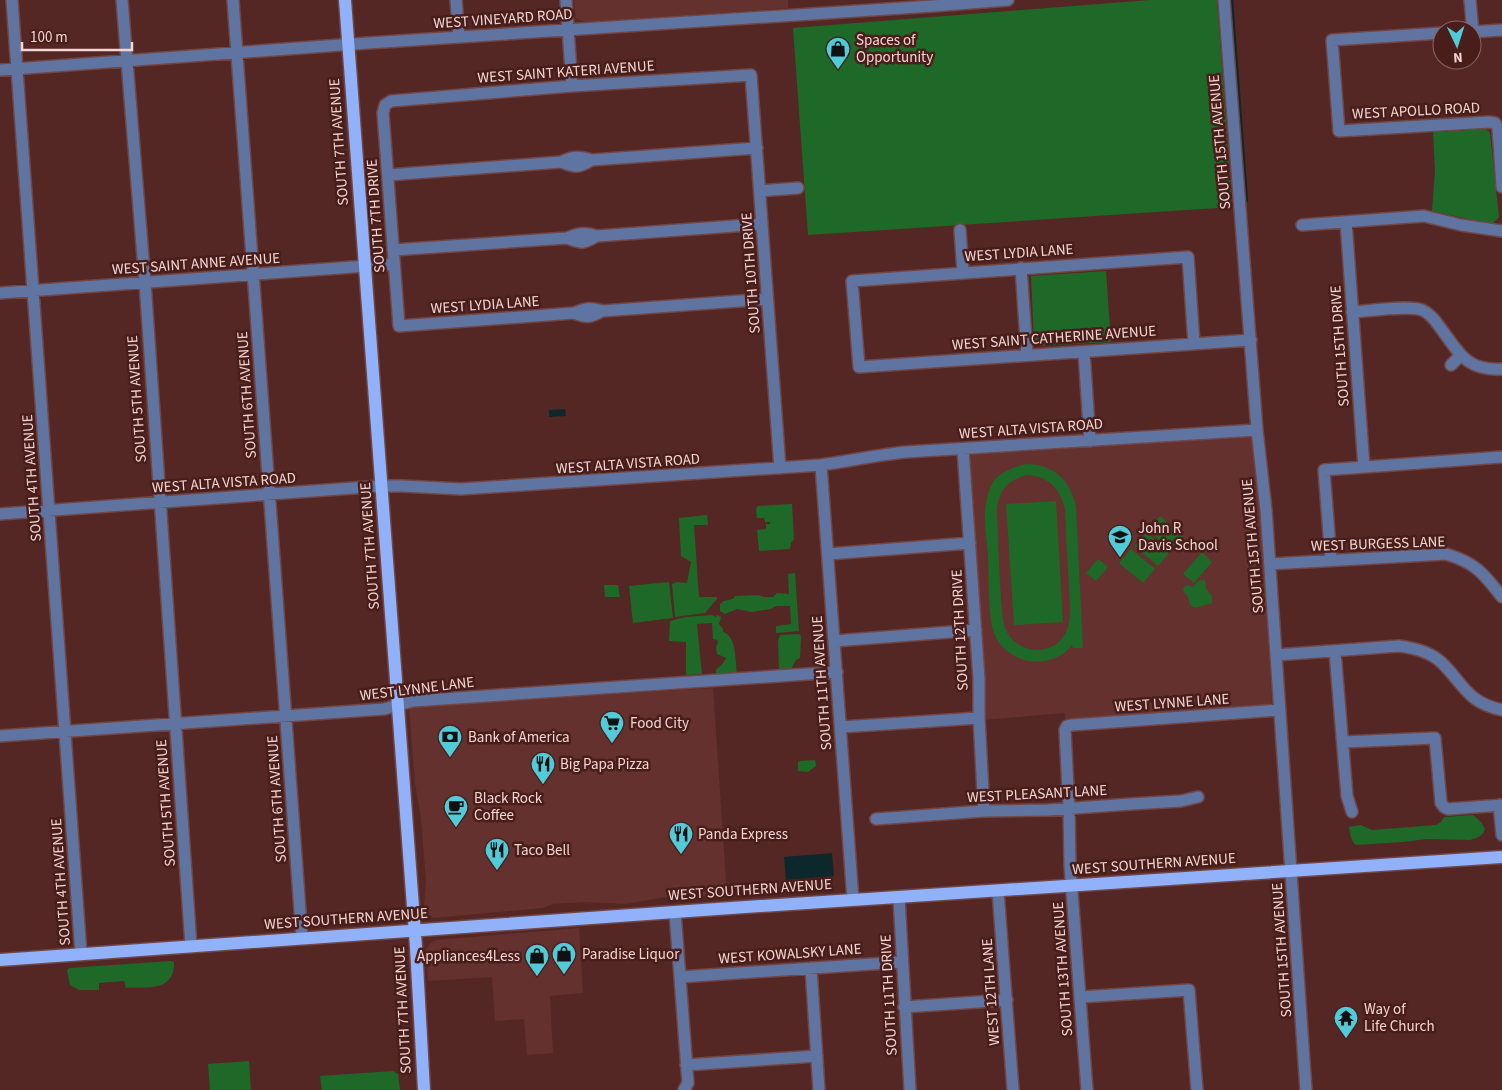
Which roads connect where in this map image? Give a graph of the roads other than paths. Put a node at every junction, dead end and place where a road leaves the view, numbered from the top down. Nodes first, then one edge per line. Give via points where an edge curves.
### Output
1 (12, 0) edge
2 (122, 0) edge
3 (233, 0) edge
4 (346, 0) edge
5 (456, 0) edge
6 (566, 0) edge
7 (1008, 0) edge
8 (1224, 0) edge
9 (1470, 0) edge
10 (933, 3) edge
11 (1471, 20) edge
12 (568, 30) junction
13 (1502, 30) edge
14 (1482, 31) edge
15 (1432, 35) edge
16 (459, 38) junction
17 (349, 44) junction
18 (237, 53) junction
19 (126, 60) junction
20 (17, 69) junction
21 (0, 70) edge
22 (751, 75) joint
23 (572, 86) junction
24 (385, 105) joint
25 (757, 148) junction
26 (388, 174) junction
27 (1502, 186) edge
28 (798, 188) dead end
29 (760, 191) junction
30 (1346, 222) junction
31 (762, 224) junction
32 (1302, 225) dead end
33 (960, 230) dead end
34 (1502, 231) edge
35 (393, 250) junction
36 (394, 264) junction
37 (364, 266) junction
38 (1021, 268) junction
39 (963, 272) junction
40 (254, 274) junction
41 (145, 282) junction
42 (33, 291) junction
43 (0, 293) edge
44 (768, 299) junction
45 (1352, 312) junction
46 (399, 326) joint
47 (1251, 340) junction
48 (1194, 344) junction
49 (1084, 352) junction
50 (1027, 355) junction
51 (1461, 355) junction
52 (1451, 365) dead end
53 (859, 367) joint
54 (1502, 369) edge
55 (1257, 430) junction
56 (1090, 440) junction
57 (963, 448) junction
58 (1502, 457) edge
59 (821, 465) junction
60 (1364, 467) junction
61 (780, 468) junction
62 (381, 486) junction
63 (269, 495) junction
64 (159, 502) junction
65 (49, 511) junction
66 (0, 514) edge
67 (970, 543) junction
68 (828, 554) junction
69 (1331, 560) junction
70 (1270, 564) junction
71 (1502, 597) edge
72 (976, 630) junction
73 (834, 641) junction
74 (1335, 652) junction
75 (1276, 655) junction
76 (837, 672) junction
77 (398, 704) junction
78 (1280, 710) junction
79 (1502, 710) edge
80 (286, 716) junction
81 (979, 718) junction
82 (175, 724) junction
83 (1067, 726) joint
84 (841, 727) junction
85 (65, 732) junction
86 (0, 736) edge
87 (1343, 742) junction
88 (1198, 798) dead end
89 (1501, 805) edge
90 (1069, 808) junction
91 (984, 811) junction
92 (1352, 812) dead end
93 (876, 819) dead end
94 (1502, 835) edge
95 (1502, 856) edge
96 (1292, 871) junction
97 (1072, 886) junction
98 (998, 891) junction
99 (899, 898) junction
100 (853, 900) junction
101 (675, 912) junction
102 (414, 930) junction
103 (302, 938) junction
104 (191, 946) junction
105 (81, 954) junction
106 (0, 960) edge
107 (902, 962) junction
108 (811, 968) junction
109 (680, 977) junction
110 (1080, 997) junction
111 (1007, 1000) junction
112 (904, 1007) junction
113 (817, 1056) junction
114 (686, 1065) junction
115 (424, 1090) edge
116 (684, 1090) edge
117 (819, 1090) edge
118 (910, 1090) edge
119 (1013, 1090) edge
120 (1087, 1090) edge
121 (1197, 1090) edge
122 (1306, 1090) edge

1 - 20 street, SOUTH 4TH AVENUE
2 - 19 street, SOUTH 5TH AVENUE
3 - 18 street, SOUTH 6TH AVENUE
4 - 17 main road, SOUTH 7TH AVENUE
5 - 16 street
6 - 12 street
7 - 10 street, WEST VINEYARD ROAD
8 - 47 street, SOUTH 15TH AVENUE
9 - 11 street
10 - 12 street, WEST VINEYARD ROAD
12 - 16 street, WEST VINEYARD ROAD
12 - 23 street
13 - 14 street
15 - 27 street, WEST APOLLO ROAD via 1332,40 1339,131 1495,123
16 - 17 street, WEST VINEYARD ROAD
17 - 18 street, WEST VINEYARD ROAD
17 - 37 main road, SOUTH 7TH AVENUE
18 - 19 street, WEST VINEYARD ROAD
18 - 40 street, SOUTH 6TH AVENUE
19 - 20 street, WEST VINEYARD ROAD
19 - 41 street, SOUTH 5TH AVENUE
20 - 21 street, WEST VINEYARD ROAD
20 - 42 street, SOUTH 4TH AVENUE
22 - 23 street, WEST SAINT KATERI AVENUE
22 - 25 street, SOUTH 10TH DRIVE
23 - 24 street, WEST SAINT KATERI AVENUE via 390,101
24 - 26 street, SOUTH 7TH DRIVE
25 - 26 street via 592,160 579,156 561,162
25 - 29 street, SOUTH 10TH DRIVE
26 - 35 street, SOUTH 7TH DRIVE
28 - 29 street
29 - 31 street, SOUTH 10TH DRIVE
30 - 32 street
30 - 34 street via 1424,216
30 - 45 street, SOUTH 15TH DRIVE
31 - 35 street via 596,236 586,232 567,238
31 - 44 street, SOUTH 10TH DRIVE
33 - 39 street
35 - 36 street, SOUTH 7TH DRIVE
36 - 37 street, WEST SAINT ANNE AVENUE
36 - 46 street, SOUTH 7TH DRIVE
37 - 40 street, WEST SAINT ANNE AVENUE
37 - 62 main road, SOUTH 7TH AVENUE
38 - 39 street, WEST LYDIA LANE
38 - 48 street, WEST LYDIA LANE via 1188,258
38 - 50 street
39 - 53 street, WEST LYDIA LANE via 852,281
40 - 41 street, WEST SAINT ANNE AVENUE
40 - 63 street, SOUTH 6TH AVENUE
41 - 42 street, WEST SAINT ANNE AVENUE
41 - 64 street, SOUTH 5TH AVENUE
42 - 43 street, WEST SAINT ANNE AVENUE
42 - 65 street, SOUTH 4TH AVENUE
44 - 46 street, WEST LYDIA LANE via 602,311 584,308 574,313
44 - 61 street, SOUTH 10TH DRIVE
45 - 51 street via 1423,310 1436,320
45 - 60 street, SOUTH 15TH DRIVE
47 - 48 street, WEST SAINT CATHERINE AVENUE
47 - 55 street, SOUTH 15TH AVENUE
48 - 49 street, WEST SAINT CATHERINE AVENUE
49 - 50 street, WEST SAINT CATHERINE AVENUE
49 - 56 street
50 - 53 street, WEST SAINT CATHERINE AVENUE
51 - 52 street
51 - 54 street via 1477,367
55 - 56 street, WEST ALTA VISTA ROAD
55 - 70 street, SOUTH 15TH AVENUE
56 - 57 street, WEST ALTA VISTA ROAD
57 - 59 street, WEST ALTA VISTA ROAD via 877,455
57 - 67 street, SOUTH 12TH DRIVE
58 - 60 street
59 - 61 street, WEST ALTA VISTA ROAD
59 - 68 street, SOUTH 11TH AVENUE
60 - 69 street via 1324,470
61 - 62 street, WEST ALTA VISTA ROAD via 461,489
62 - 63 street, WEST ALTA VISTA ROAD
62 - 77 main road, SOUTH 7TH AVENUE
63 - 64 street, WEST ALTA VISTA ROAD
63 - 80 street, SOUTH 6TH AVENUE
64 - 65 street, WEST ALTA VISTA ROAD
64 - 82 street, SOUTH 5TH AVENUE
65 - 66 street, WEST ALTA VISTA ROAD
65 - 85 street, SOUTH 4TH AVENUE
67 - 68 street
67 - 72 street, SOUTH 12TH DRIVE
68 - 73 street, SOUTH 11TH AVENUE
69 - 70 street, WEST BURGESS LANE
69 - 71 street, WEST BURGESS LANE via 1446,554 1481,572
70 - 75 street, SOUTH 15TH AVENUE
72 - 73 street
72 - 81 street, SOUTH 12TH DRIVE
73 - 76 street, SOUTH 11TH AVENUE
74 - 75 street
74 - 79 street via 1399,646 1416,649 1442,662 1478,702
74 - 87 street
75 - 78 street, SOUTH 15TH AVENUE
76 - 77 street, WEST LYNNE LANE
76 - 84 street, SOUTH 11TH AVENUE
77 - 80 street, WEST LYNNE LANE via 384,709
77 - 102 main road, SOUTH 7TH AVENUE
78 - 83 street, WEST LYNNE LANE
78 - 96 street, SOUTH 15TH AVENUE
80 - 82 street, WEST LYNNE LANE
80 - 103 street, SOUTH 6TH AVENUE
81 - 84 street
81 - 91 street, SOUTH 12TH DRIVE
82 - 85 street, WEST LYNNE LANE
82 - 104 street, SOUTH 5TH AVENUE
83 - 90 street, SOUTH 13TH AVENUE via 1064,734
84 - 100 street, SOUTH 11TH AVENUE
85 - 86 street, WEST LYNNE LANE
85 - 105 street, SOUTH 4TH AVENUE
87 - 89 street via 1435,738 1444,807
87 - 92 street via 1347,796
88 - 90 street, WEST PLEASANT LANE
89 - 94 street
90 - 91 street, WEST PLEASANT LANE
90 - 97 street, SOUTH 13TH AVENUE
91 - 93 street, WEST PLEASANT LANE
95 - 96 main road, WEST SOUTHERN AVENUE
96 - 97 main road, WEST SOUTHERN AVENUE
96 - 122 street, SOUTH 15TH AVENUE
97 - 98 main road, WEST SOUTHERN AVENUE
97 - 110 street, SOUTH 13TH AVENUE
98 - 99 main road, WEST SOUTHERN AVENUE
98 - 111 street, WEST 12TH LANE
99 - 100 main road, WEST SOUTHERN AVENUE
99 - 107 street, SOUTH 11TH DRIVE
100 - 101 main road, WEST SOUTHERN AVENUE
101 - 102 main road, WEST SOUTHERN AVENUE
101 - 109 street
102 - 103 main road, WEST SOUTHERN AVENUE
102 - 115 main road, SOUTH 7TH AVENUE
103 - 104 main road, WEST SOUTHERN AVENUE
104 - 105 main road, WEST SOUTHERN AVENUE
105 - 106 main road, WEST SOUTHERN AVENUE
107 - 108 street, WEST KOWALSKY LANE
107 - 112 street, SOUTH 11TH DRIVE
108 - 109 street, WEST KOWALSKY LANE
108 - 113 street
109 - 114 street
110 - 120 street, SOUTH 13TH AVENUE
110 - 121 street via 1189,990
111 - 112 street
111 - 119 street, WEST 12TH LANE
112 - 118 street, SOUTH 11TH DRIVE
113 - 114 street
113 - 117 street
114 - 116 street via 688,1083

